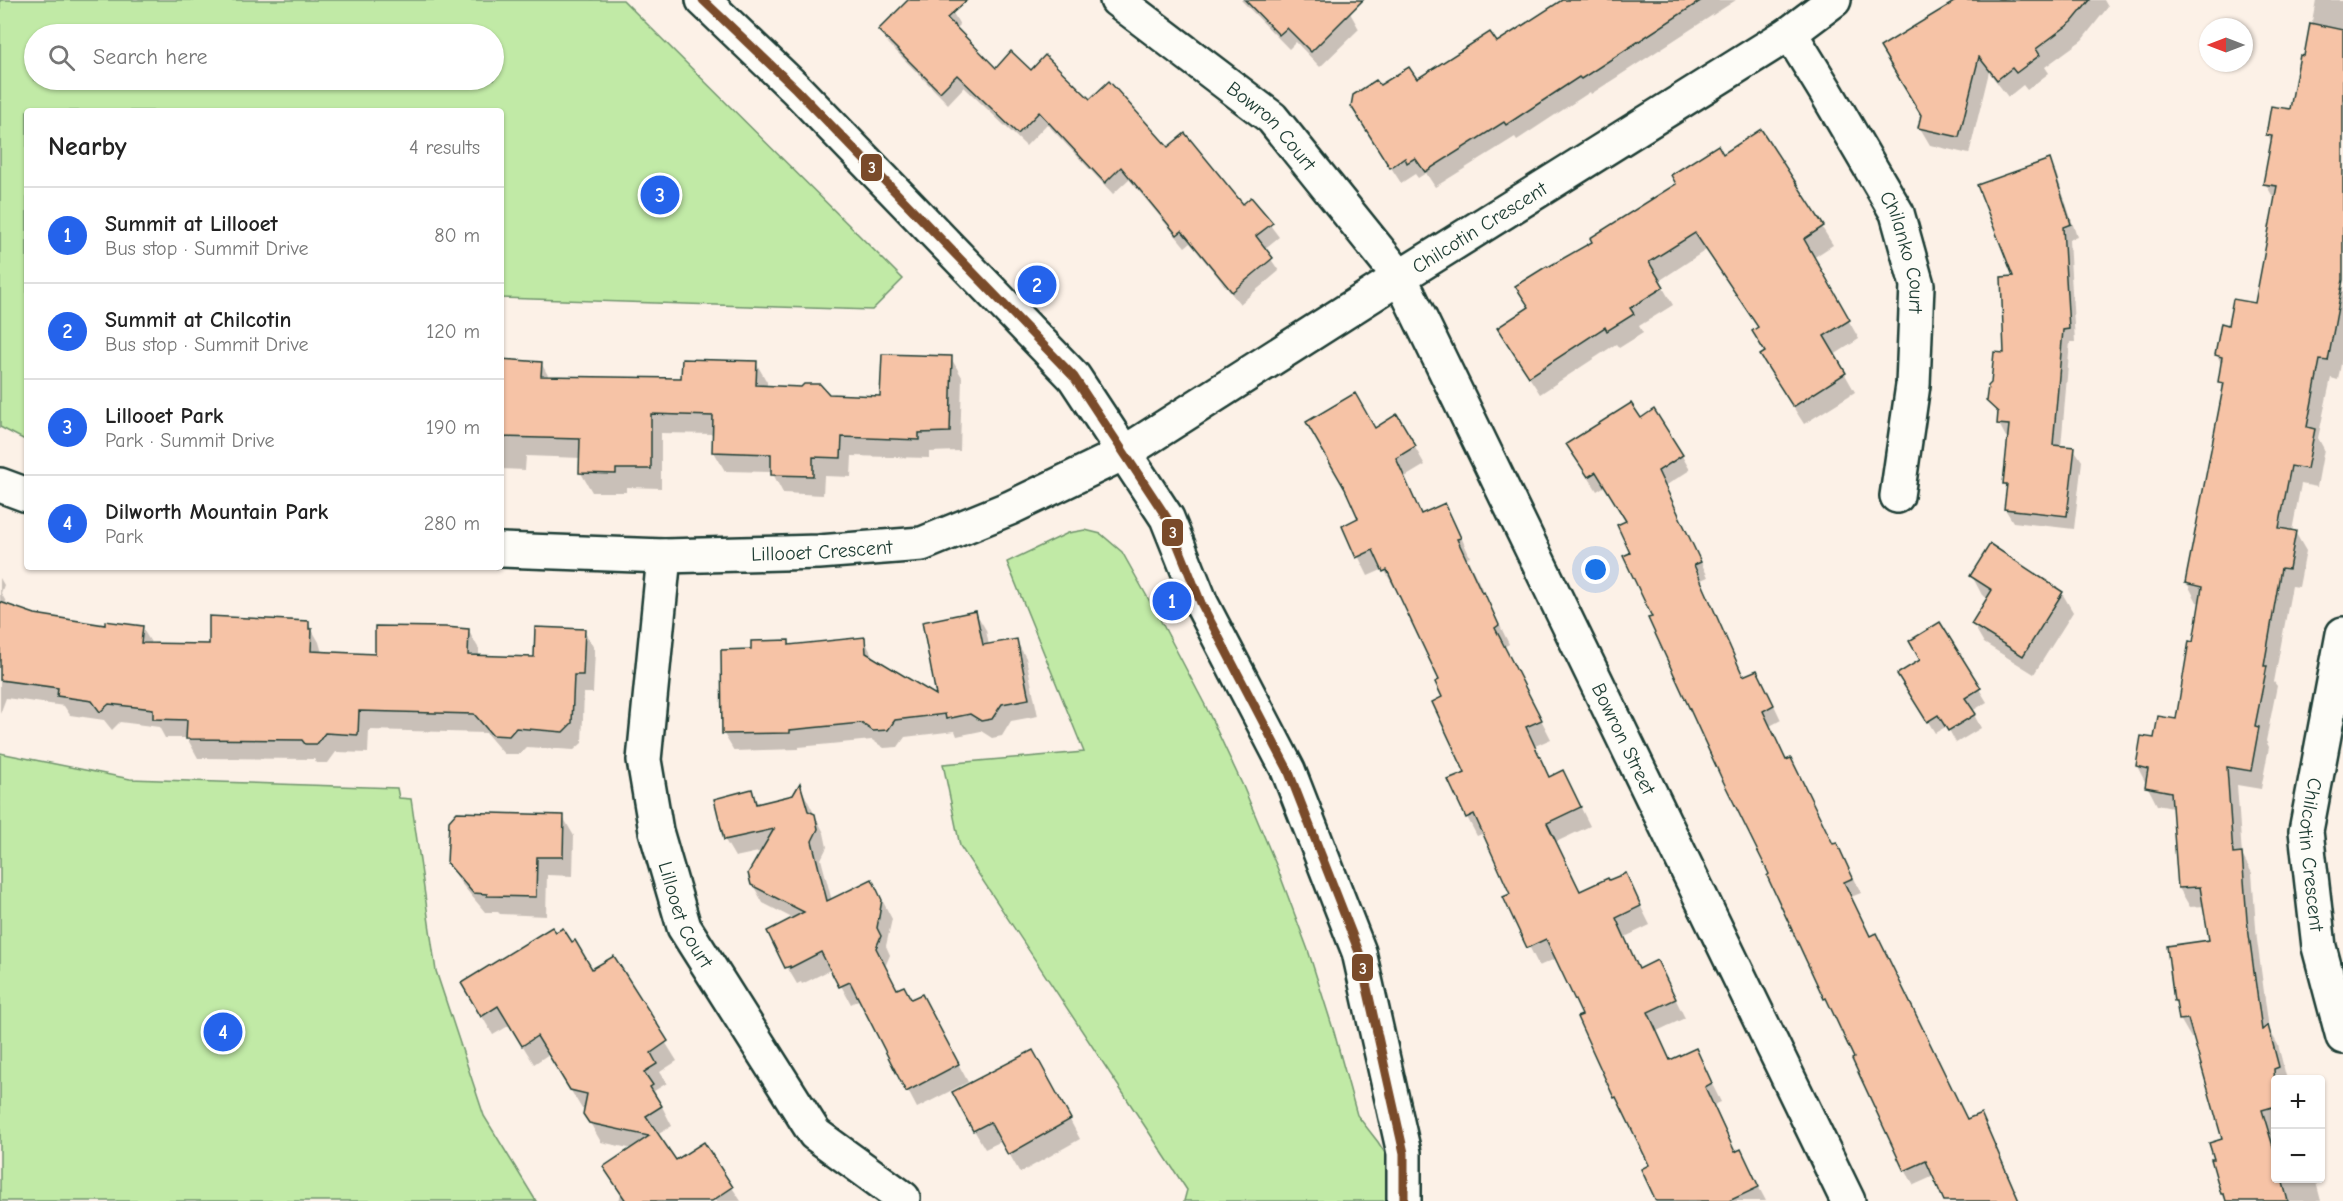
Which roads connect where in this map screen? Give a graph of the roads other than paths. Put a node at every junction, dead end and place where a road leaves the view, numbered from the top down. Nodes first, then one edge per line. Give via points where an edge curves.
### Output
1 (703, 0) edge
2 (1118, 0) edge
3 (1834, 0) edge
4 (1790, 33) junction
5 (1400, 277) junction
6 (1124, 453) junction
7 (0, 485) edge
8 (24, 494) edge
9 (1897, 496) dead end
10 (504, 550) edge
11 (664, 556) junction
12 (2343, 634) edge
13 (2343, 1037) edge
14 (903, 1198) dead end
15 (1404, 1201) edge
16 (1848, 1201) edge

1 - 6 street via 796,88 1074,377
2 - 5 street, Bowron Court via 1272,117
3 - 4 street, Chilcotin Crescent
4 - 5 street, Chilcotin Crescent
4 - 9 street, Chilanko Court via 1897,213 1917,285 1913,385
5 - 6 street, Chilcotin Crescent
5 - 16 street, Bowron Street
6 - 11 street, Lillooet Crescent via 1010,508 922,544 819,552
6 - 15 street via 1167,518 1201,603 1288,770 1359,952 1404,1153
7 - 8 street
10 - 11 street, Lillooet Crescent
11 - 14 street, Lillooet Court via 644,760 656,831 684,927 815,1134
12 - 13 street, Chilcotin Crescent via 2306,831 2319,947

